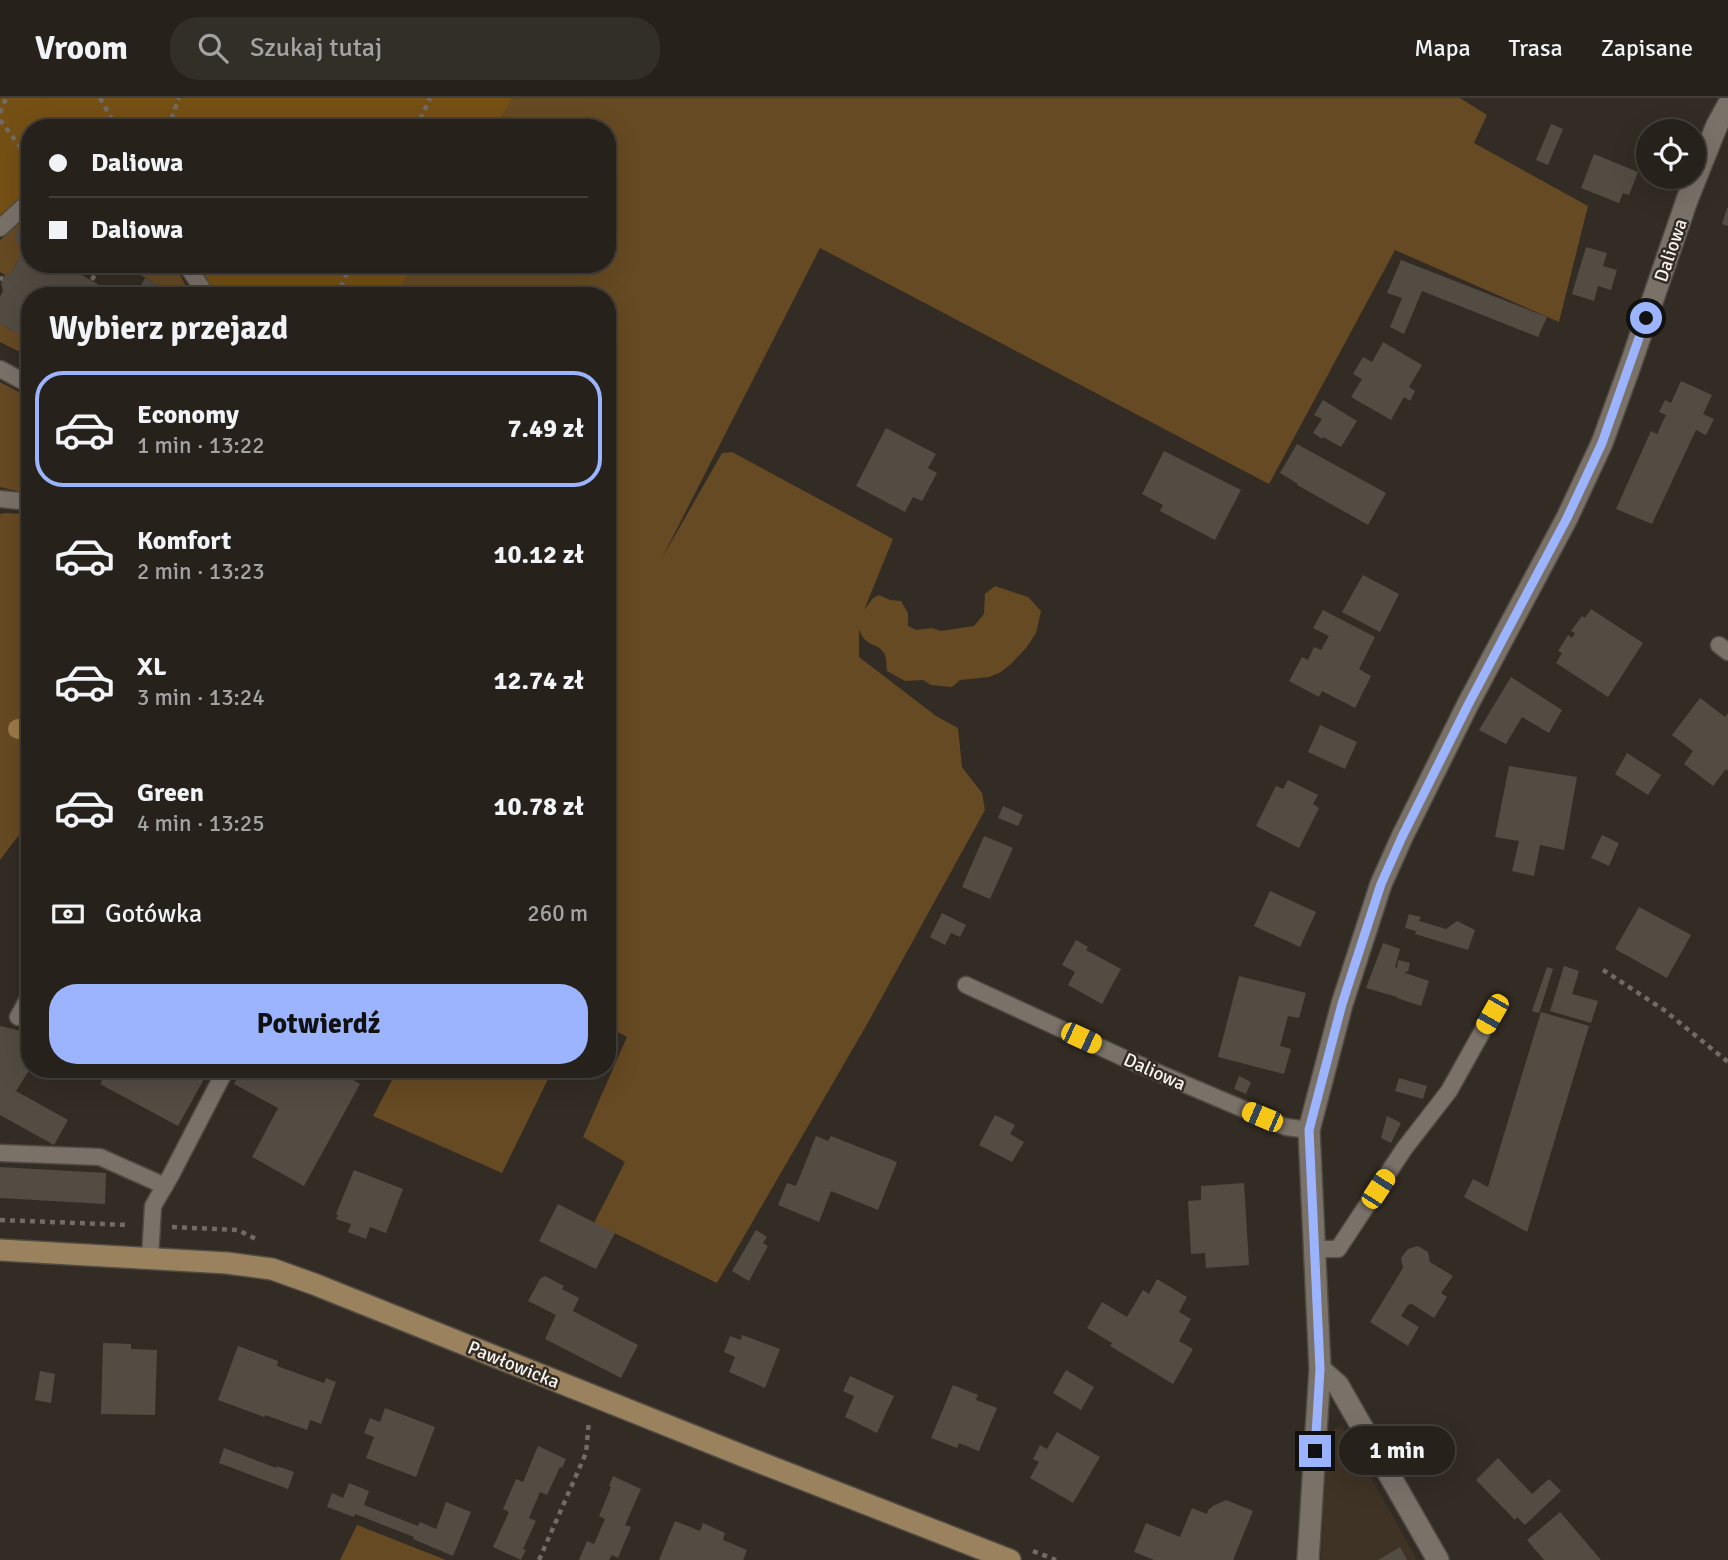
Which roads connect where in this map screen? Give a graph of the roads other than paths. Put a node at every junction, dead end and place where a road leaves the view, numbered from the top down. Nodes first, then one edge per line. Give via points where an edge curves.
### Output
1 (1728, 105) edge
2 (21, 209) edge
3 (0, 228) edge
4 (0, 369) edge
5 (21, 380) edge
6 (0, 499) edge
7 (21, 501) edge
8 (966, 985) dead end
9 (21, 1012) edge
10 (1492, 1014) dead end
11 (18, 1017) dead end
12 (221, 1078) edge
13 (1309, 1130) junction
14 (0, 1153) edge
15 (165, 1186) junction
16 (1315, 1249) junction
17 (0, 1250) edge
18 (150, 1258) junction
19 (1320, 1369) junction
20 (1010, 1560) edge
21 (1308, 1560) edge
22 (1438, 1560) edge

1 - 13 street, Daliowa via 1687,200 1602,443 1381,884 1342,1004
2 - 3 lane
4 - 5 lane
6 - 7 lane
8 - 13 lane, Daliowa via 1286,1127
9 - 11 lane
10 - 16 lane via 1449,1091 1404,1149 1339,1249
12 - 15 lane
13 - 16 street, Daliowa
14 - 15 lane via 100,1157
15 - 18 lane via 153,1206
16 - 19 street, Daliowa
17 - 18 street, Pawłowicka
18 - 20 street, Pawłowicka via 276,1270
19 - 21 street, Daliowa
19 - 22 street via 1338,1385

